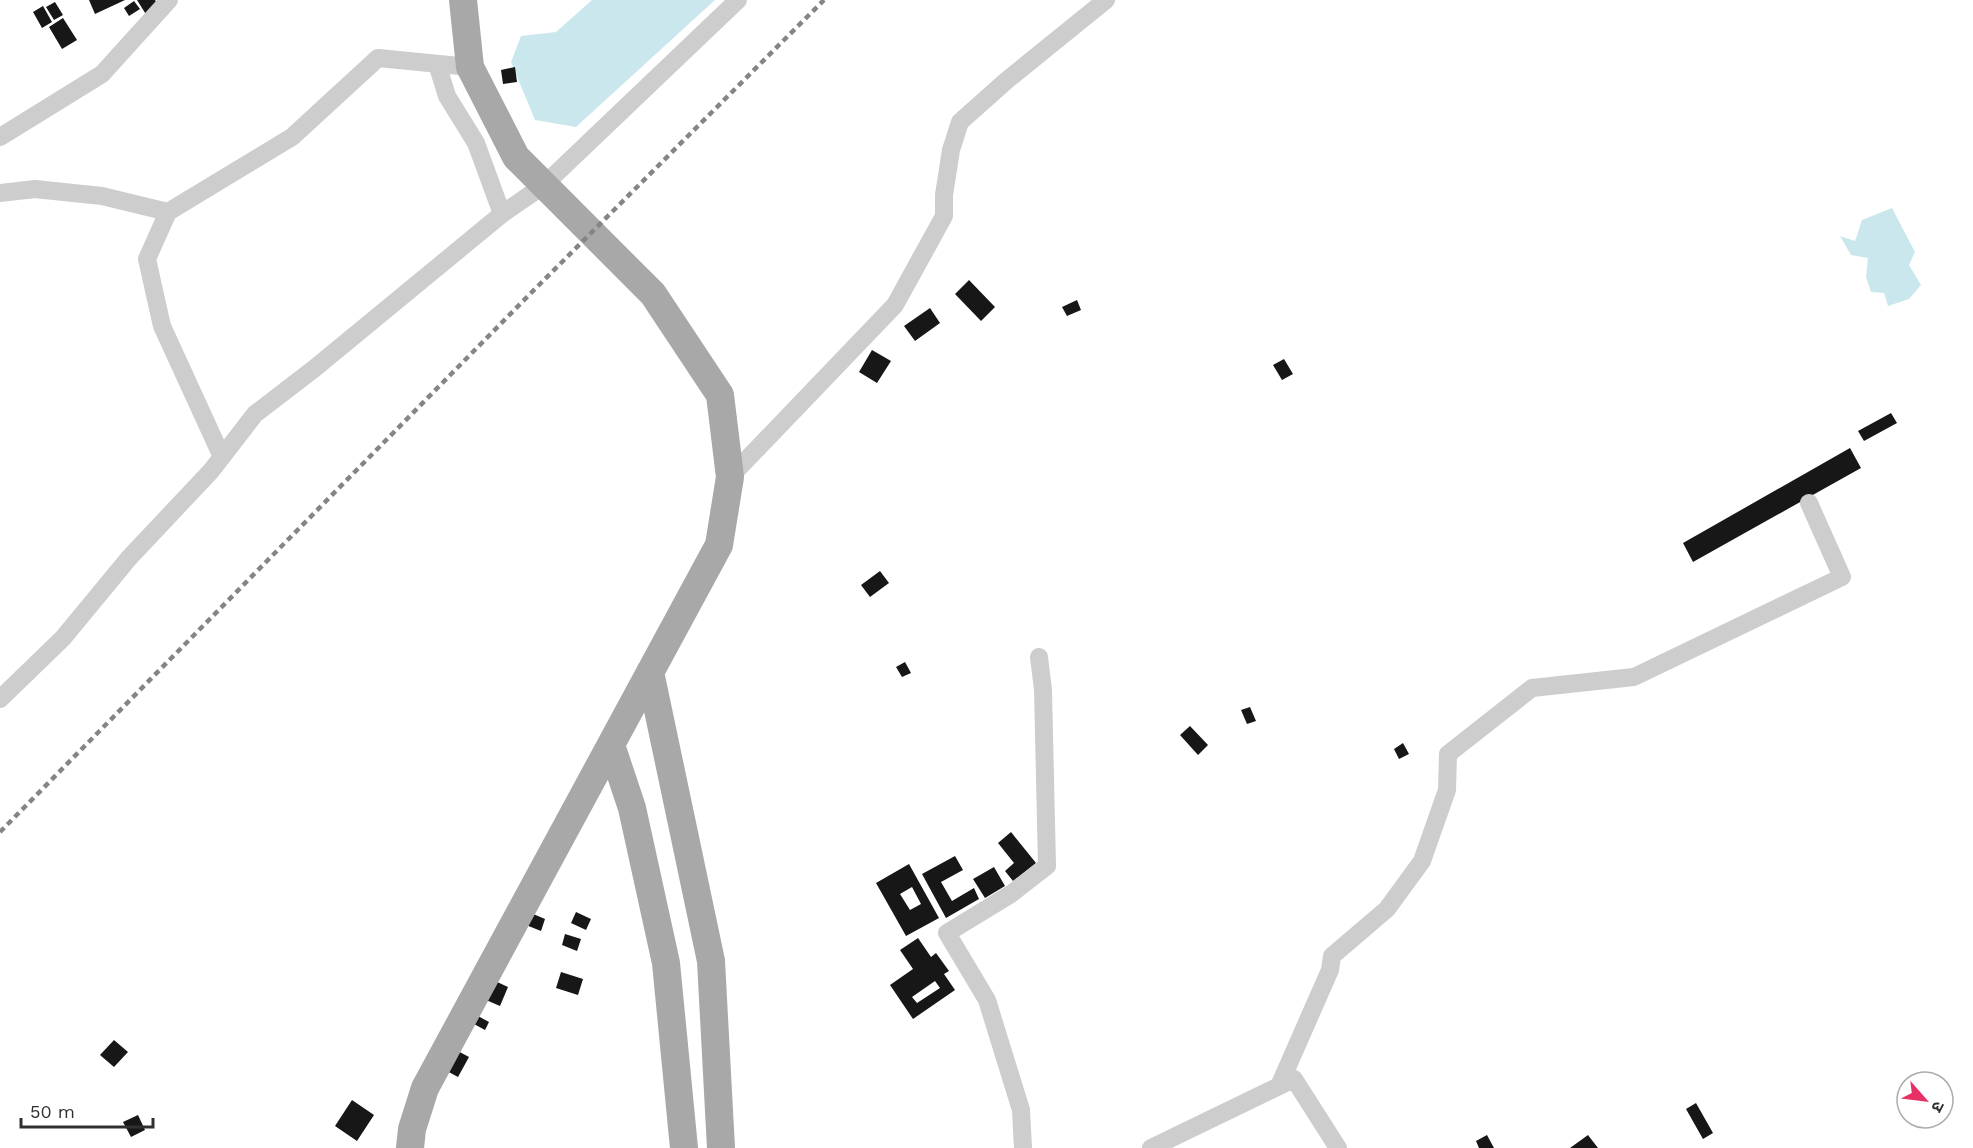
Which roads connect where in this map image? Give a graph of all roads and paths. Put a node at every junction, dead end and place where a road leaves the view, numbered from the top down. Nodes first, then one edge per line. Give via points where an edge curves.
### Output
1 (169, 0) edge
2 (463, 0) edge
3 (738, 0) edge
4 (1106, 0) edge
5 (437, 64) junction
6 (470, 67) junction
7 (0, 137) edge
8 (544, 185) junction
9 (0, 193) edge
10 (168, 212) junction
11 (502, 214) junction
12 (222, 458) junction
13 (730, 477) junction
14 (1809, 503) dead end
15 (1040, 657) dead end
16 (650, 672) junction
17 (0, 699) edge
18 (611, 745) junction
19 (1279, 1086) junction
20 (410, 1148) edge
21 (684, 1148) edge
22 (721, 1148) edge
23 (1023, 1148) edge
24 (1151, 1148) edge
25 (1338, 1148) edge

1 - 7 street via 102,74
2 - 6 main road
3 - 8 street
4 - 13 street via 960,122 951,150 944,216 894,305
5 - 6 street
5 - 10 street via 378,58 292,137
5 - 11 street via 447,96 476,143
6 - 8 main road via 516,157
8 - 11 street
8 - 13 main road via 653,294 720,395
9 - 10 street via 35,189 102,196
10 - 12 street via 147,258 149,270 162,326
11 - 12 street via 255,414
12 - 17 street via 129,558 63,638
13 - 16 main road via 719,545
14 - 19 street via 1842,577 1634,677 1532,688 1448,754 1447,790 1422,861 1387,909 1332,956 1330,970
15 - 23 street via 1047,866 1011,894 947,933 987,1000 1021,1110
16 - 18 main road
16 - 22 main road via 711,961
18 - 20 main road via 425,1088
18 - 21 main road via 632,808 666,963
19 - 24 street
19 - 25 street via 1294,1078

